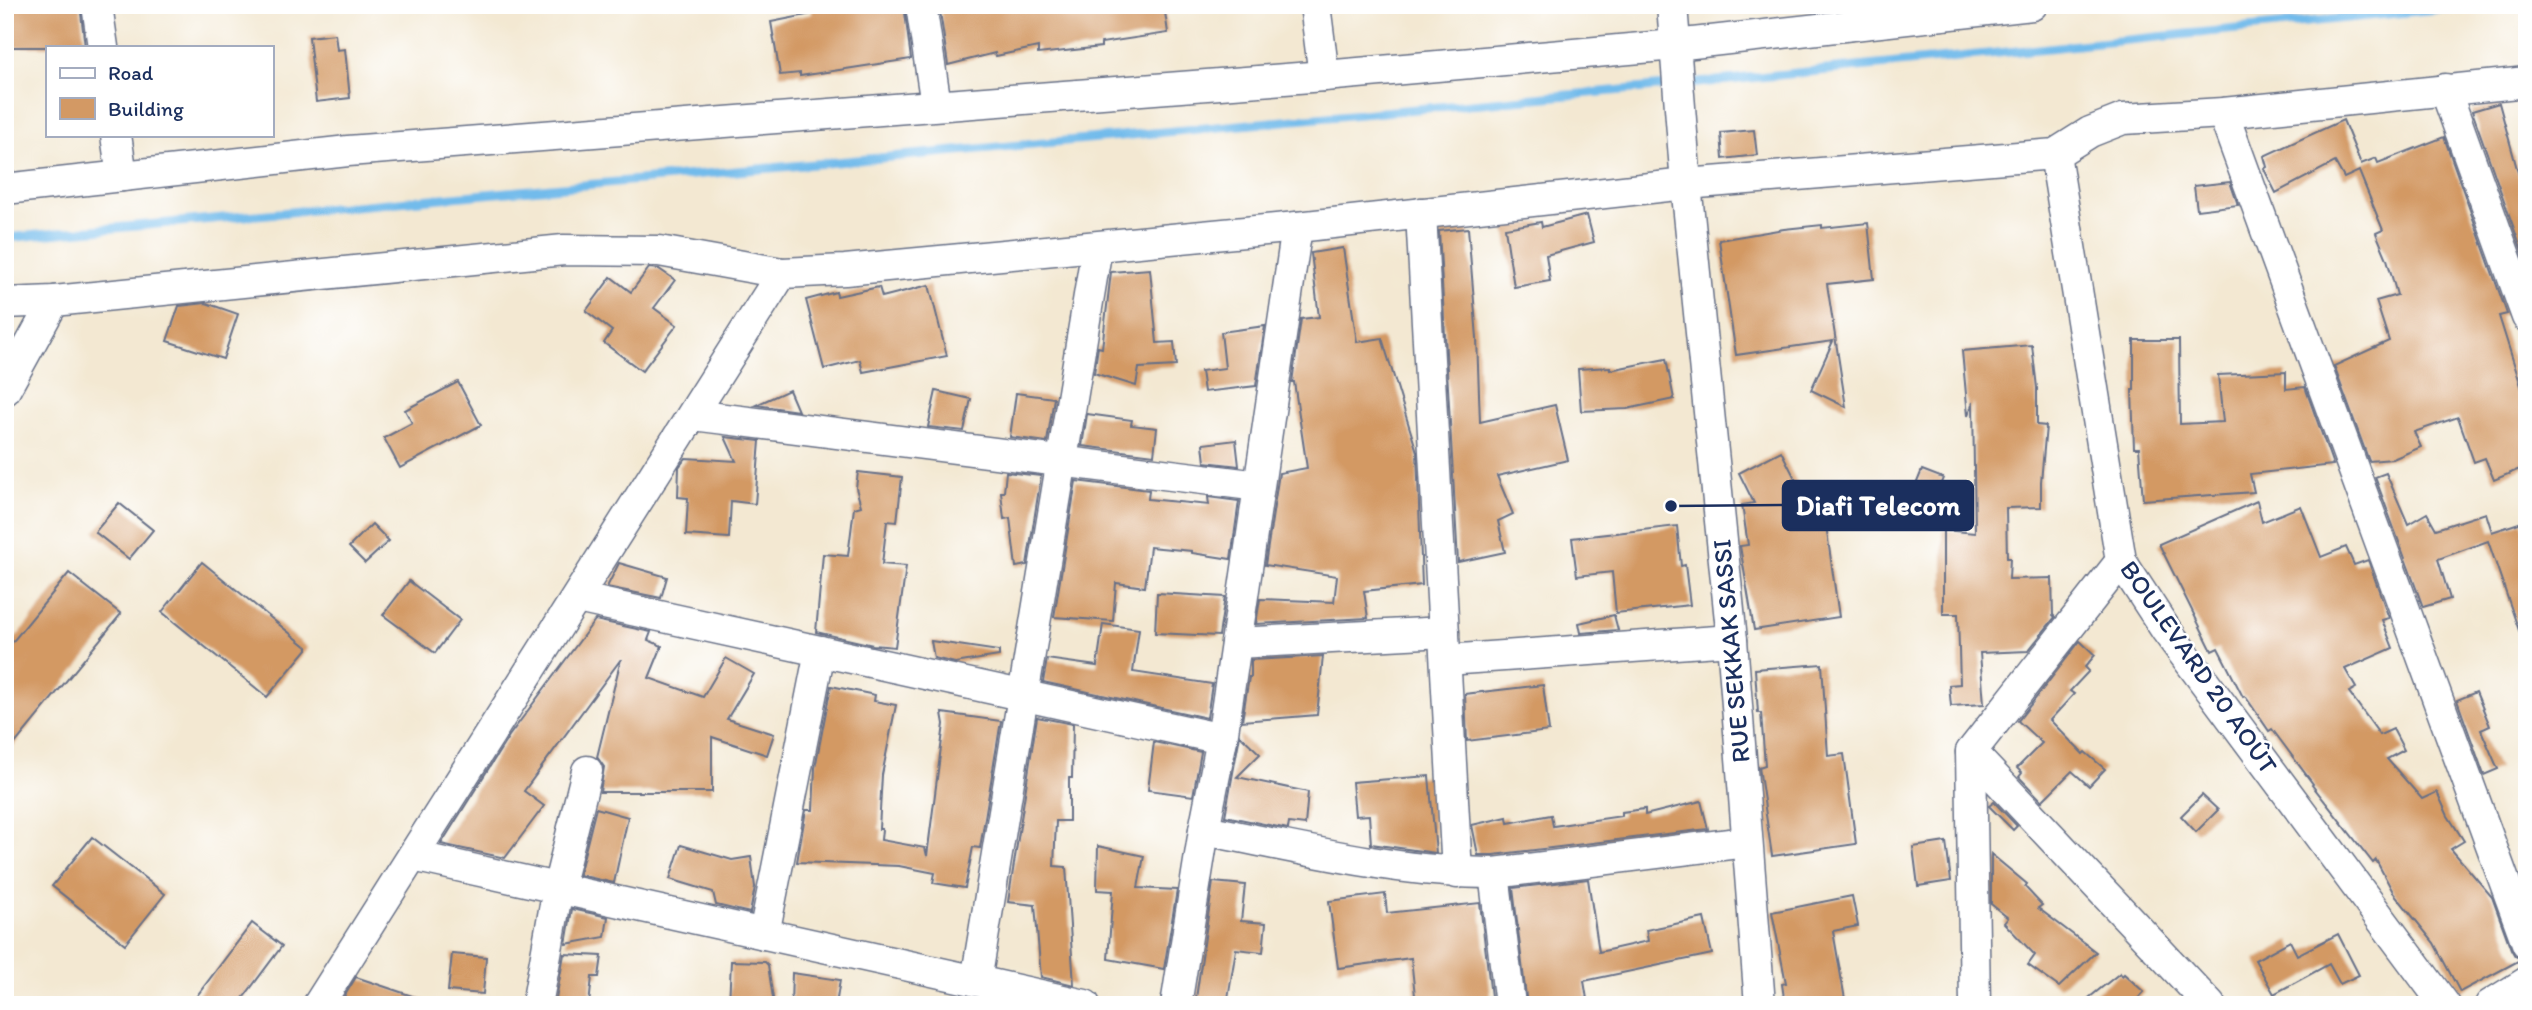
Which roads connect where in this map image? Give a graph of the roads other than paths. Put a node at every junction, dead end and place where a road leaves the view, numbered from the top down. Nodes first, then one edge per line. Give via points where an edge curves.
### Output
1 (97, 5) edge
2 (921, 5) edge
3 (1315, 5) edge
4 (1672, 5) edge
5 (2032, 5) edge
6 (1900, 12) edge
7 (1675, 45) junction
8 (103, 46) edge
9 (1324, 76) junction
10 (2527, 82) edge
11 (2445, 89) junction
12 (936, 105) junction
13 (2223, 113) junction
14 (116, 136) edge
15 (2056, 154) junction
16 (122, 176) junction
17 (1686, 184) junction
18 (5, 189) edge
19 (1421, 213) junction
20 (1297, 227) junction
21 (1097, 247) junction
22 (782, 273) junction
23 (54, 301) junction
24 (5, 303) edge
25 (2527, 317) edge
26 (5, 390) edge
27 (693, 415) junction
28 (1062, 461) junction
29 (1259, 486) junction
30 (2121, 561) junction
31 (577, 598) junction
32 (1732, 640) junction
33 (1236, 643) junction
34 (1445, 646) junction
35 (820, 651) junction
36 (1023, 695) junction
37 (1222, 739) junction
38 (1972, 751) junction
39 (587, 771) dead end
40 (1204, 830) junction
41 (1746, 842) junction
42 (412, 856) junction
43 (1457, 873) junction
44 (1494, 873) junction
45 (558, 888) junction
46 (764, 934) junction
47 (2527, 943) edge
48 (976, 981) junction
49 (2527, 982) edge
50 (318, 1005) edge
51 (537, 1005) edge
52 (1085, 1005) edge
53 (1176, 1005) edge
54 (1510, 1005) edge
55 (1760, 1005) edge
56 (1975, 1005) edge
57 (2210, 1005) edge
58 (2445, 1005) edge
59 (2490, 1005) edge

1 - 8 street
2 - 12 street
3 - 9 street
4 - 7 street, RUE SEKKAK SASSI
5 - 6 street
6 - 7 street
7 - 9 street
7 - 17 street, RUE SEKKAK SASSI
9 - 12 street
10 - 11 street
11 - 13 street
11 - 25 street
12 - 16 street via 348,151
13 - 15 street via 2123,119 2090,132
13 - 47 street
14 - 16 street
15 - 17 street
15 - 30 street, BOULEVARD 20 AOÛT
16 - 18 street
17 - 19 street
17 - 32 street, RUE SEKKAK SASSI
19 - 20 street
19 - 34 street
20 - 21 street
20 - 29 street
21 - 22 street
21 - 28 street
22 - 23 street via 659,251 564,250
22 - 27 street
23 - 24 street
23 - 26 street
27 - 28 street
27 - 31 street
28 - 29 street
28 - 36 street
29 - 33 street
30 - 38 street
30 - 58 street, BOULEVARD 20 AOÛT via 2166,630
31 - 35 street
31 - 42 street
32 - 34 street
32 - 41 street, RUE SEKKAK SASSI
33 - 34 street
33 - 37 street
34 - 43 street
35 - 36 street
35 - 46 street
36 - 37 street
36 - 48 street
37 - 40 street
38 - 56 street
38 - 57 street
39 - 45 street
40 - 43 street via 1406,868
40 - 53 street
41 - 44 street
41 - 55 street, RUE SEKKAK SASSI
42 - 45 street
42 - 50 street
43 - 44 street
44 - 54 street
45 - 46 street
45 - 51 street
46 - 48 street
48 - 52 street
49 - 59 street

